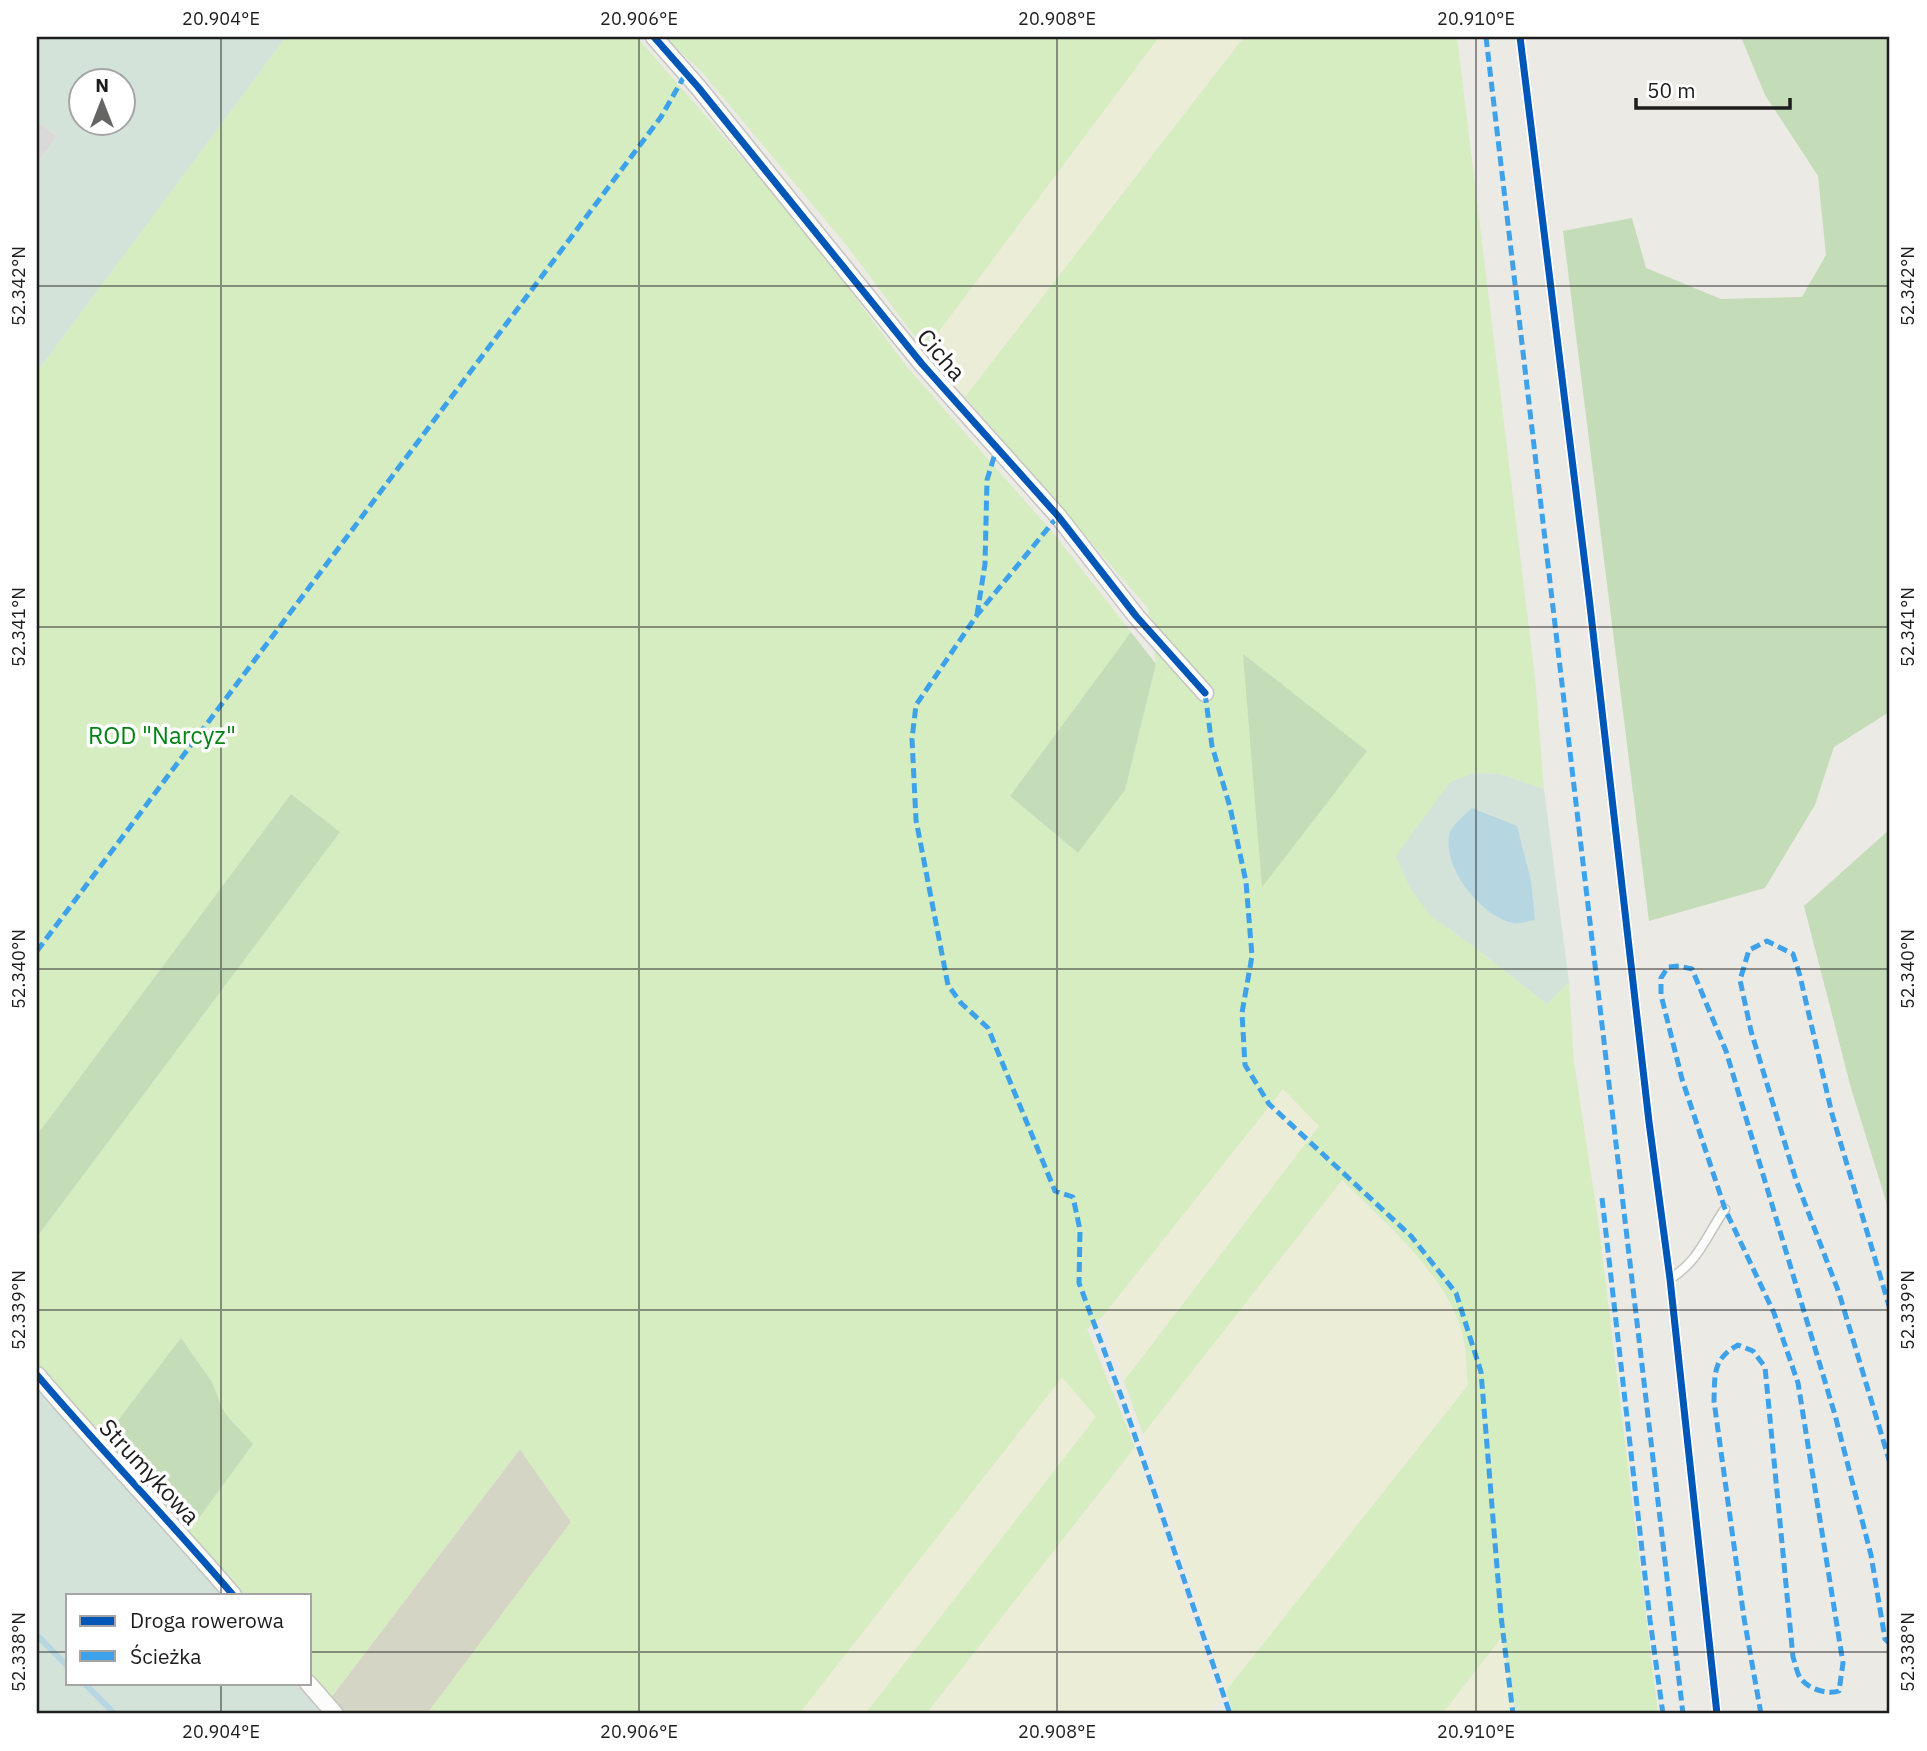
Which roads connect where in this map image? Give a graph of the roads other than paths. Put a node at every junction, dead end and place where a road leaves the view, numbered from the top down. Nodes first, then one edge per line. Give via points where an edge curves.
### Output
1 (654, 37) edge
2 (1520, 37) edge
3 (1205, 693) dead end
4 (1725, 1209) dead end
5 (1671, 1279) junction
6 (37, 1375) edge
7 (232, 1594) edge
8 (309, 1684) edge
9 (335, 1714) edge
10 (1717, 1714) edge

1 - 3 street, Cicha via 922,363 1058,516 1136,616
2 - 5 lane
4 - 5 lane via 1697,1257
5 - 10 lane
6 - 7 street, Strumykowa
8 - 9 street

